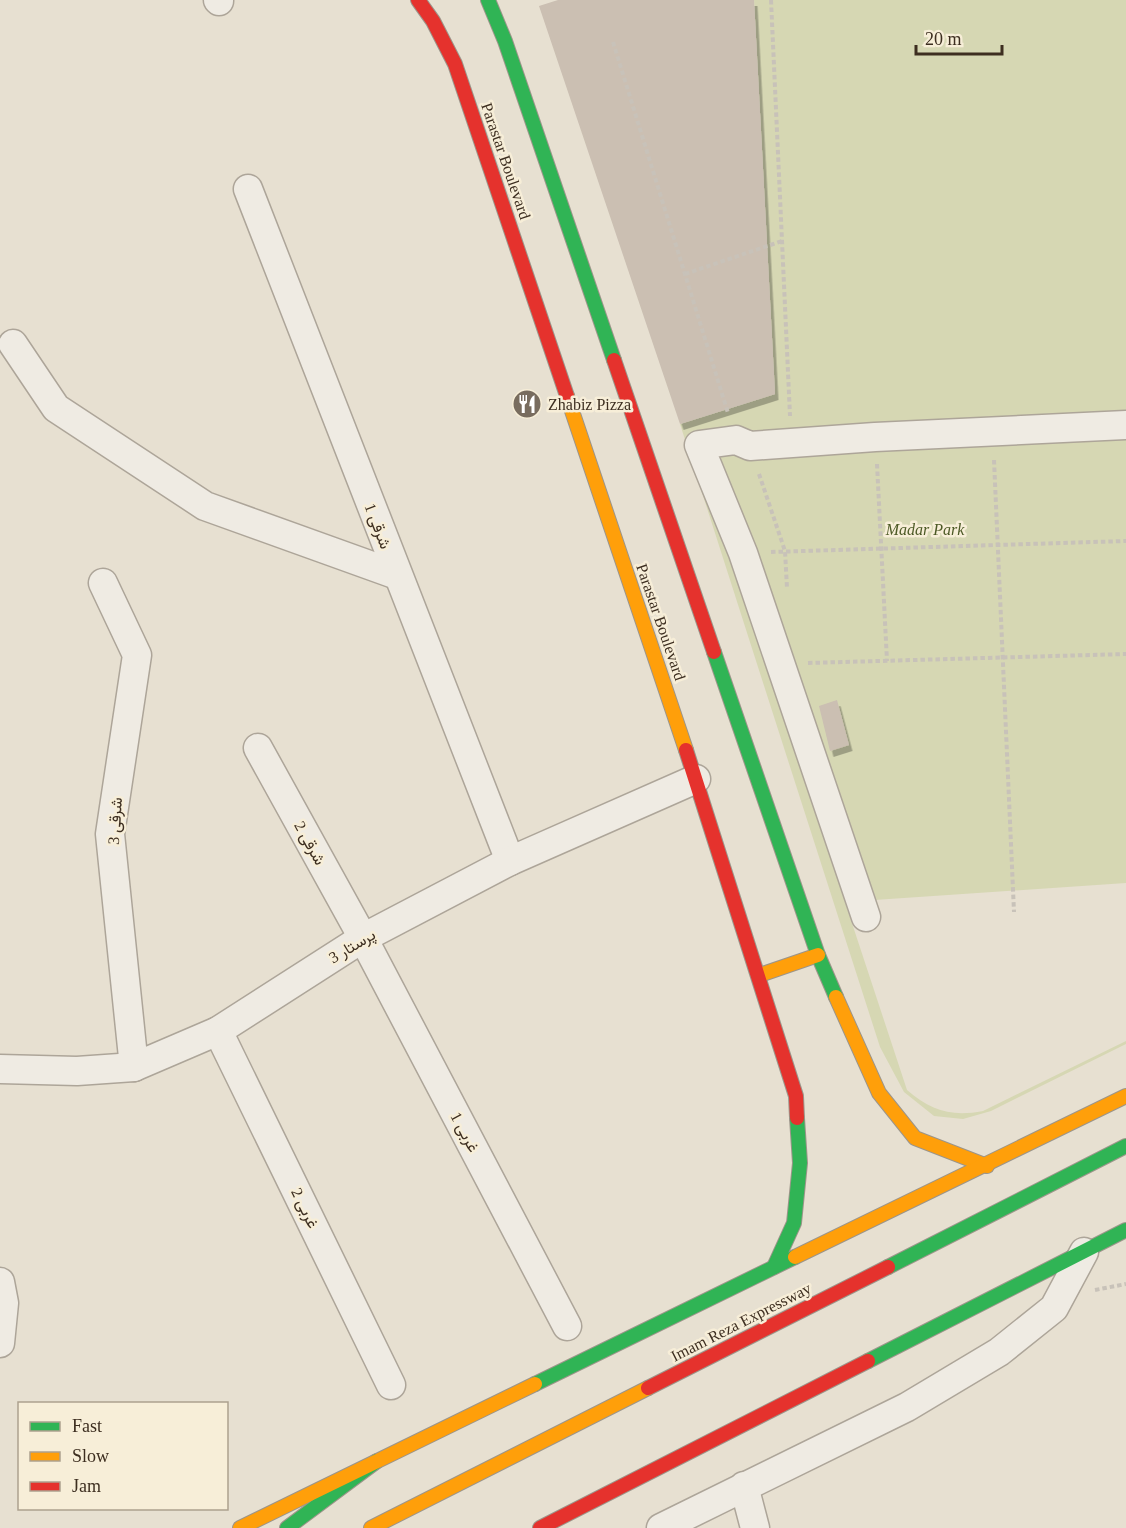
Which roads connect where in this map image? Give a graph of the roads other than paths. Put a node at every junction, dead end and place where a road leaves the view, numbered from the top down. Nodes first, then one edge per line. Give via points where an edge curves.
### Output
1 (418, 0) edge
2 (488, 0) edge
3 (248, 189) dead end
4 (13, 344) dead end
5 (1126, 425) edge
6 (397, 575) junction
7 (104, 583) dead end
8 (258, 748) dead end
9 (696, 778) junction
10 (510, 861) junction
11 (866, 917) dead end
12 (363, 938) junction
13 (818, 955) junction
14 (760, 975) junction
15 (218, 1031) junction
16 (134, 1067) junction
17 (0, 1069) edge
18 (1126, 1096) edge
19 (1126, 1146) edge
20 (987, 1166) junction
21 (1126, 1230) edge
22 (1084, 1252) junction
23 (774, 1268) junction
24 (0, 1282) edge
25 (567, 1326) dead end
26 (0, 1343) edge
27 (391, 1385) dead end
28 (377, 1461) junction
29 (744, 1486) junction
30 (240, 1528) edge
31 (287, 1528) edge
32 (370, 1528) edge
33 (540, 1528) edge
34 (661, 1528) edge
35 (755, 1528) edge

1 - 9 main road, Parastar Boulevard via 455,64
2 - 13 main road
3 - 6 street, شرقی 1
4 - 6 street via 56,408 205,506
5 - 11 street via 699,445 743,553
6 - 10 street, شرقی 1
7 - 16 street, شرقی 3 via 137,655 110,834
8 - 12 street, شرقی 2
9 - 10 street, پرستار 3
9 - 14 main road, Parastar Boulevard
10 - 12 street, پرستار 3
12 - 15 street, پرستار 3
12 - 25 street, غربی 1
13 - 14 main road
13 - 20 main road via 879,1093 915,1138
14 - 23 main road, Parastar Boulevard via 796,1096 800,1163 794,1223
15 - 16 street, پرستار 3
15 - 27 street, غربی 2
16 - 17 street, پرستار 3 via 77,1071
18 - 20 main road
19 - 32 main road, Imam Reza Expressway
20 - 23 main road
21 - 22 main road
22 - 29 street via 1054,1308 999,1352 907,1407
22 - 33 main road
23 - 28 main road
24 - 26 street via 4,1303
28 - 30 main road
28 - 31 main road
29 - 34 street
29 - 35 street

